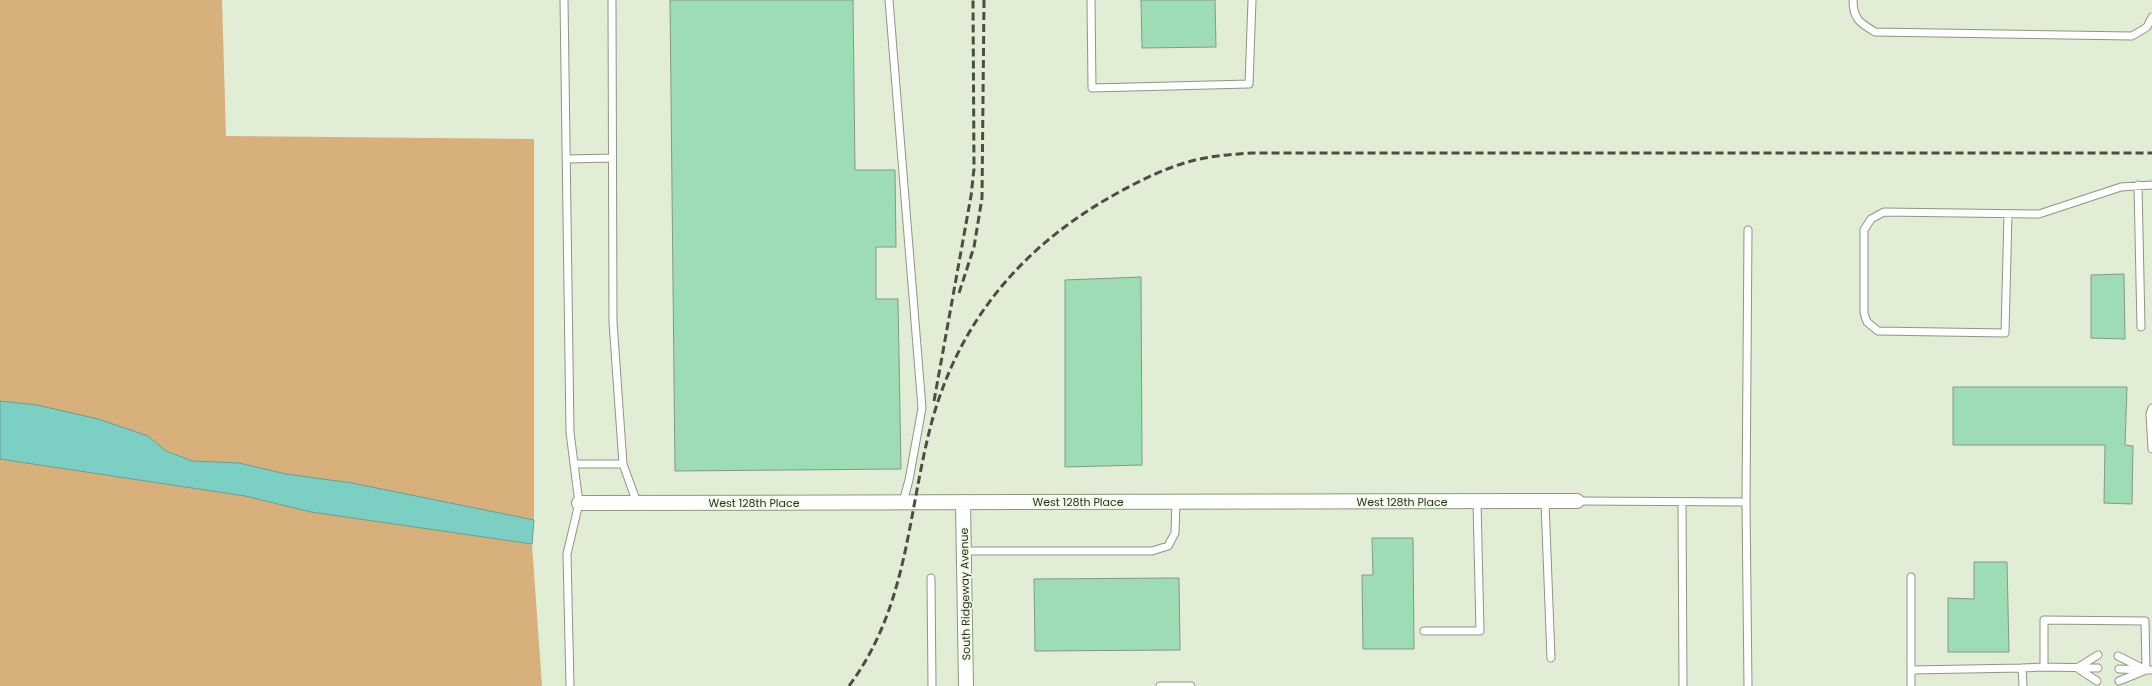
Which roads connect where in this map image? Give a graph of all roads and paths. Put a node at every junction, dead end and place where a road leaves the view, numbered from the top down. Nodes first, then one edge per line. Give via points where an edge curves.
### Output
1 (564, 0) edge
2 (612, 0) edge
3 (889, 0) edge
4 (1092, 0) edge
5 (1252, 0) edge
6 (1853, 0) edge
7 (2152, 17) edge
8 (612, 158) junction
9 (568, 159) junction
10 (2138, 185) junction
11 (2152, 185) edge
12 (2008, 214) junction
13 (1748, 230) dead end
14 (2141, 327) dead end
15 (2152, 408) edge
16 (2152, 449) edge
17 (574, 464) junction
18 (623, 464) junction
19 (1477, 501) junction
20 (1577, 501) joint
21 (903, 502) junction
22 (963, 502) junction
23 (1176, 502) junction
24 (1544, 502) junction
25 (1682, 502) junction
26 (1746, 502) junction
27 (579, 503) junction
28 (637, 503) junction
29 (964, 551) junction
30 (1912, 577) dead end
31 (931, 578) dead end
32 (1424, 631) dead end
33 (2098, 656) dead end
34 (2118, 656) dead end
35 (1550, 658) dead end
36 (2044, 667) junction
37 (2022, 668) junction
38 (2077, 668) junction
39 (2098, 668) dead end
40 (2118, 669) dead end
41 (1911, 670) junction
42 (2149, 670) edge
43 (2097, 680) dead end
44 (2119, 682) dead end
45 (570, 686) edge
46 (932, 686) edge
47 (966, 686) edge
48 (1160, 686) edge
49 (1191, 686) edge
50 (1683, 686) edge
51 (1748, 686) edge
52 (1911, 686) edge
53 (2023, 686) edge

1 - 9 lane
2 - 8 lane
3 - 21 lane via 922,408
4 - 5 lane via 1092,88 1249,84
6 - 7 lane via 1853,12 1860,23 1875,32 2132,36 2146,27
8 - 9 lane
8 - 18 lane via 613,322
9 - 17 lane via 570,432
10 - 11 lane
10 - 12 lane via 2121,187 2039,214
10 - 14 lane
12 - 12 lane via 1884,212 1871,218 1864,230 1864,313 1867,322 1878,331 2005,333
13 - 26 lane
15 - 16 lane
17 - 18 lane
17 - 27 lane
18 - 28 lane
19 - 23 street, West 128th Place
19 - 24 street, West 128th Place
19 - 32 lane via 1480,631
20 - 24 street, West 128th Place
20 - 25 lane
21 - 22 street, West 128th Place
21 - 28 street, West 128th Place
22 - 23 street, West 128th Place
22 - 29 street, South Ridgeway Avenue
23 - 29 lane via 1175,533 1168,546 1152,551
24 - 35 lane
25 - 26 lane
25 - 50 lane
26 - 51 lane
27 - 28 street, West 128th Place
27 - 45 lane via 567,554
29 - 47 street, South Ridgeway Avenue
30 - 41 lane
31 - 46 lane
33 - 38 lane
34 - 42 lane
36 - 37 lane
36 - 38 lane
36 - 42 lane via 2044,620 2145,621
37 - 41 lane
37 - 53 lane
38 - 39 lane
38 - 43 lane
40 - 42 lane
41 - 52 lane
42 - 44 lane
48 - 49 lane

